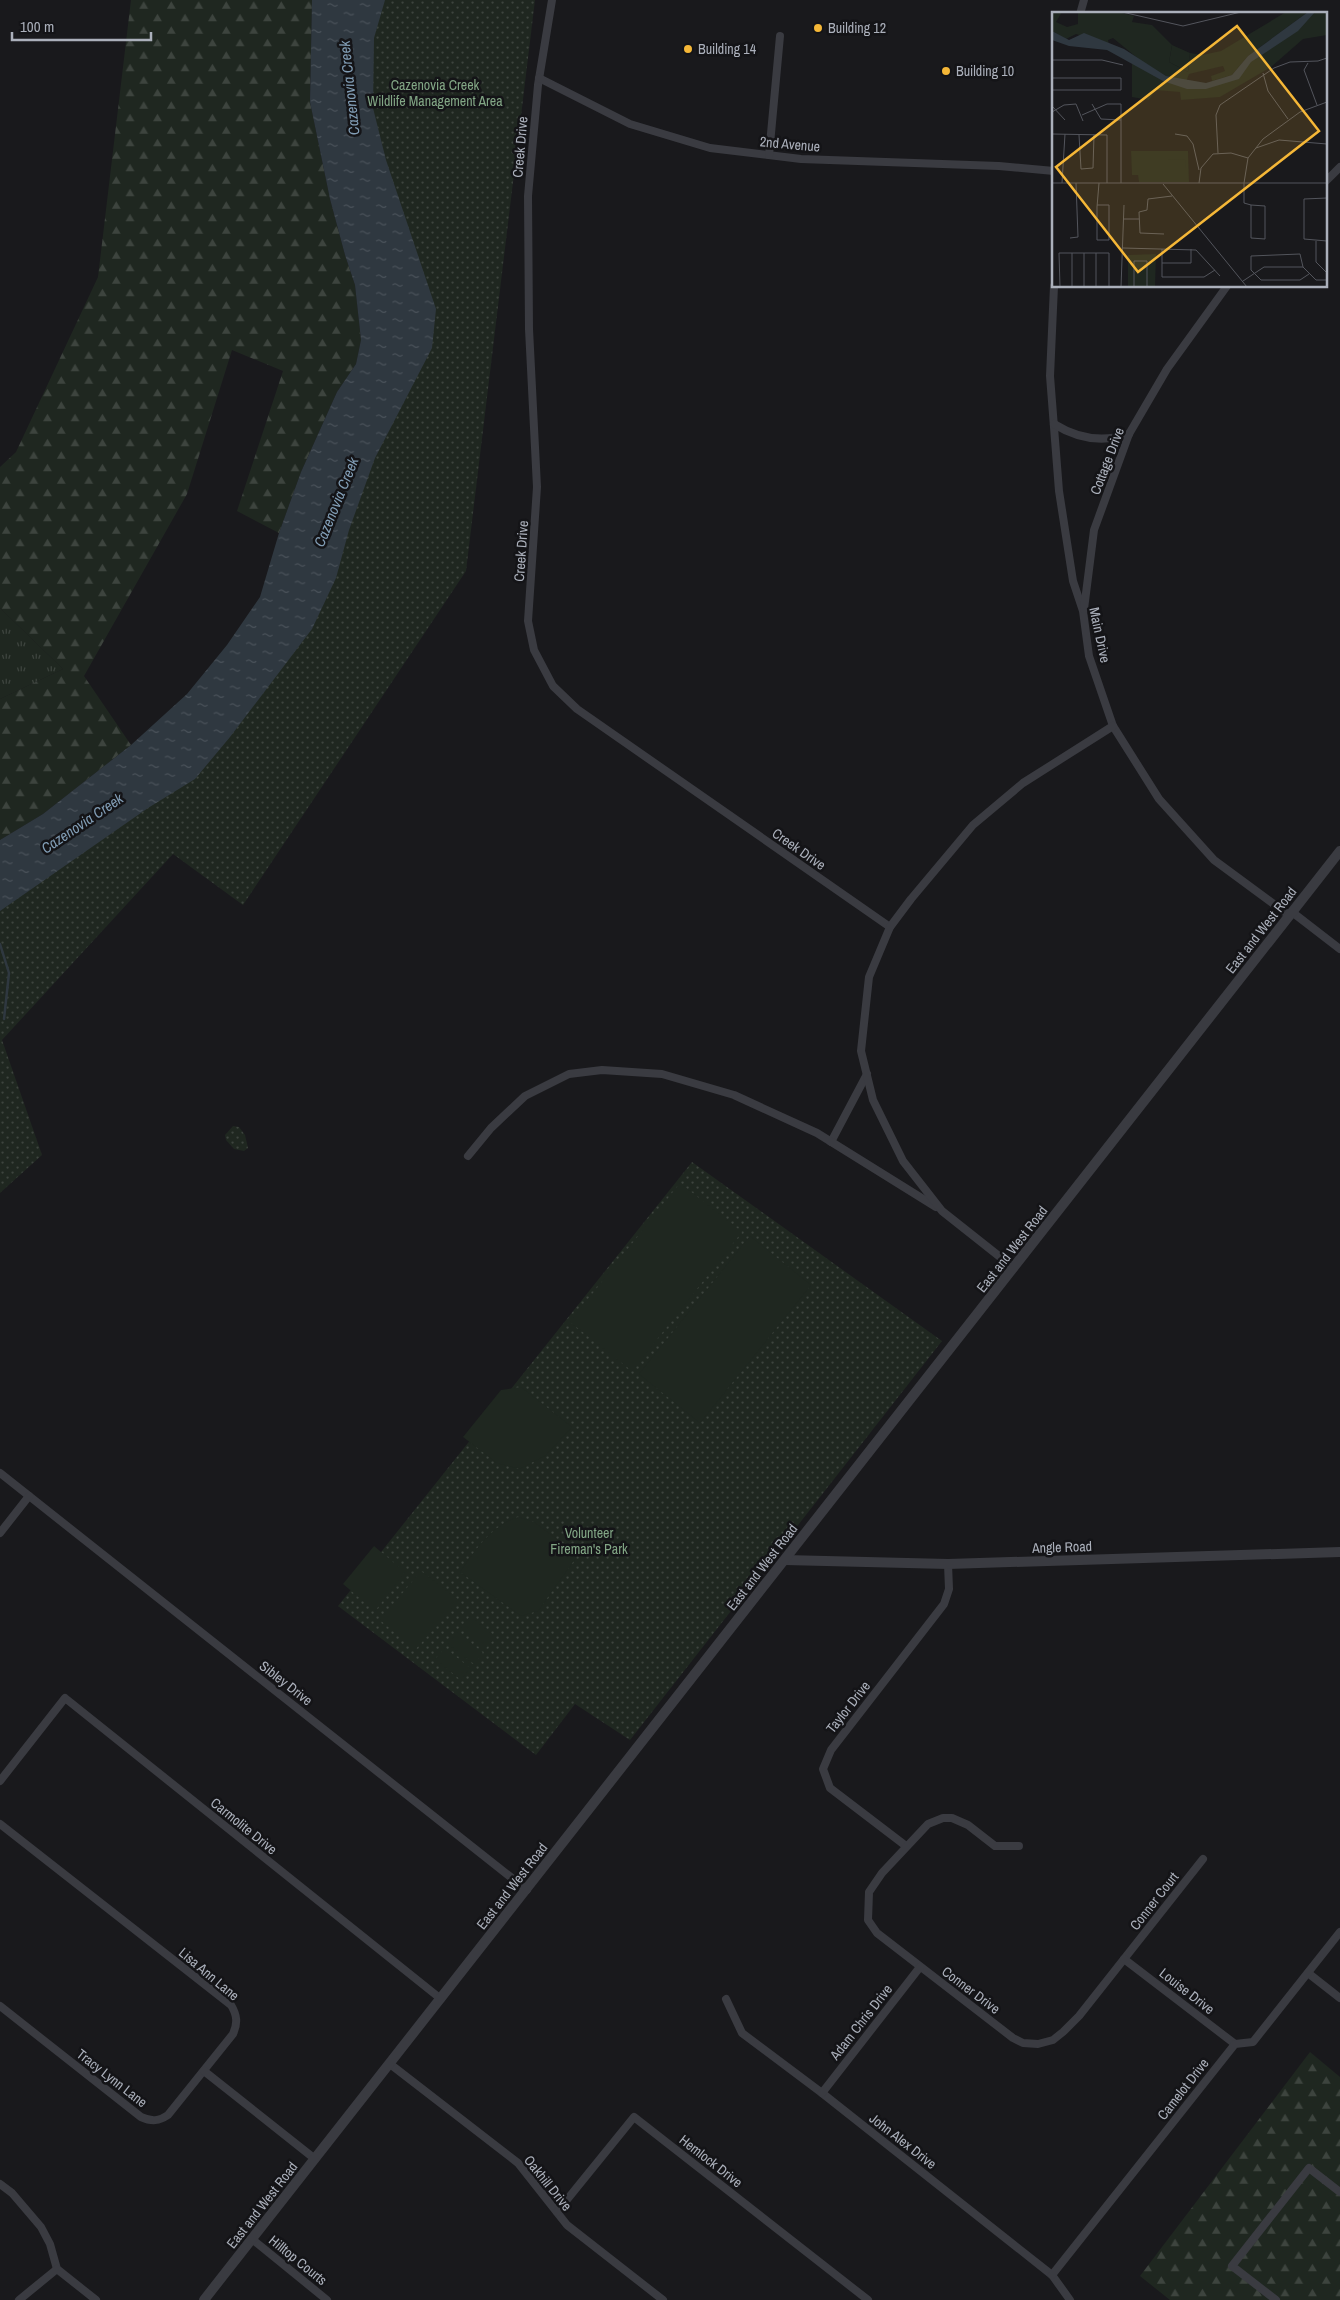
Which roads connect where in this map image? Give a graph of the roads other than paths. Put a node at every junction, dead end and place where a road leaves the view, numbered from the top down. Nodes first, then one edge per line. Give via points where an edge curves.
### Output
1 (552, 0) edge
2 (780, 36) dead end
3 (539, 78) junction
4 (769, 156) junction
5 (1340, 167) edge
6 (1052, 171) edge
7 (1328, 179) edge
8 (1054, 288) edge
9 (1227, 288) edge
10 (1054, 424) junction
11 (1129, 434) junction
12 (1083, 611) junction
13 (1114, 726) junction
14 (1340, 851) edge
15 (1291, 914) junction
16 (890, 927) junction
17 (1340, 949) edge
18 (866, 1074) junction
19 (831, 1142) junction
20 (468, 1156) dead end
21 (942, 1210) junction
22 (1014, 1268) junction
23 (0, 1473) edge
24 (29, 1496) junction
25 (0, 1533) edge
26 (1340, 1552) edge
27 (785, 1560) junction
28 (948, 1564) junction
29 (0, 1781) edge
30 (0, 1824) edge
31 (906, 1846) junction
32 (1019, 1846) dead end
33 (1203, 1859) dead end
34 (527, 1890) junction
35 (1340, 1932) edge
36 (1124, 1958) junction
37 (920, 1967) junction
38 (1308, 1973) junction
39 (1340, 1998) edge
40 (441, 1999) junction
41 (726, 1999) dead end
42 (0, 2006) edge
43 (1235, 2044) junction
44 (390, 2064) junction
45 (204, 2071) junction
46 (822, 2093) junction
47 (315, 2159) junction
48 (0, 2184) edge
49 (1340, 2192) edge
50 (557, 2212) junction
51 (252, 2239) junction
52 (57, 2269) junction
53 (1052, 2275) junction
54 (19, 2300) edge
55 (96, 2300) edge
56 (204, 2300) edge
57 (327, 2300) edge
58 (663, 2300) edge
59 (868, 2300) edge
60 (1070, 2300) edge
61 (1276, 2300) edge

1 - 3 street, Creek Drive
2 - 4 street
3 - 4 street, 2nd Avenue via 630,124 710,148
3 - 16 street, Creek Drive via 528,196 529,329 537,487 528,620 534,650 553,686 577,709
4 - 6 street, 2nd Avenue
5 - 7 street
8 - 10 street, Main Drive via 1050,376
9 - 11 street, Cottage Drive via 1167,369
10 - 11 street via 1089,438 1115,439
10 - 12 street, Main Drive via 1073,581
11 - 12 street, Cottage Drive via 1094,530
12 - 13 street, Main Drive via 1089,656
13 - 15 street, Main Drive via 1159,799 1214,860
13 - 16 street via 1024,783 973,825
14 - 15 street, East and West Road
15 - 17 street, Main Drive
15 - 22 street, East and West Road
16 - 18 street via 869,977 861,1051
18 - 19 street
18 - 21 street via 873,1100 903,1161
19 - 20 street via 734,1095 662,1074 602,1070 569,1074 526,1096 491,1128
19 - 21 street
21 - 22 street
22 - 27 street, East and West Road
23 - 24 street, Sibley Drive
24 - 25 street
24 - 34 street, Sibley Drive
26 - 28 street, Angle Road
27 - 28 street, Angle Road
27 - 34 street, East and West Road
28 - 31 street, Taylor Drive via 949,1589 944,1604 831,1750 823,1770 830,1788
29 - 40 street, Carmolite Drive via 65,1698
30 - 45 street, Lisa Ann Lane via 231,2005 237,2018 233,2034
31 - 32 street, Conner Drive via 928,1824 943,1818 961,1821 995,1846
31 - 37 street, Conner Drive via 869,1892 868,1920 877,1933
33 - 36 street, Conner Court
34 - 40 street, East and West Road
35 - 38 street
36 - 37 street, Conner Drive via 1080,2016 1053,2040 1038,2044 1013,2038
36 - 43 street, Louise Drive
37 - 46 street, Adam Chris Drive
38 - 39 street
38 - 43 street via 1253,2042
40 - 44 street, East and West Road
41 - 46 street, John Alex Drive via 742,2033
42 - 45 street, Tracy Lynn Lane via 148,2120 155,2121 168,2115
43 - 53 street, Camelot Drive
44 - 47 street, East and West Road
44 - 50 street, Oakhill Drive via 518,2163
45 - 47 street
46 - 53 street, John Alex Drive
47 - 51 street, East and West Road
48 - 52 street via 41,2227
49 - 61 street via 1309,2168 1232,2266
50 - 58 street, Oakhill Drive via 567,2225
50 - 59 street, Hemlock Drive via 634,2117
51 - 56 street, East and West Road
51 - 57 street, Hilltop Courts
52 - 54 street
52 - 55 street
53 - 60 street, John Alex Drive

